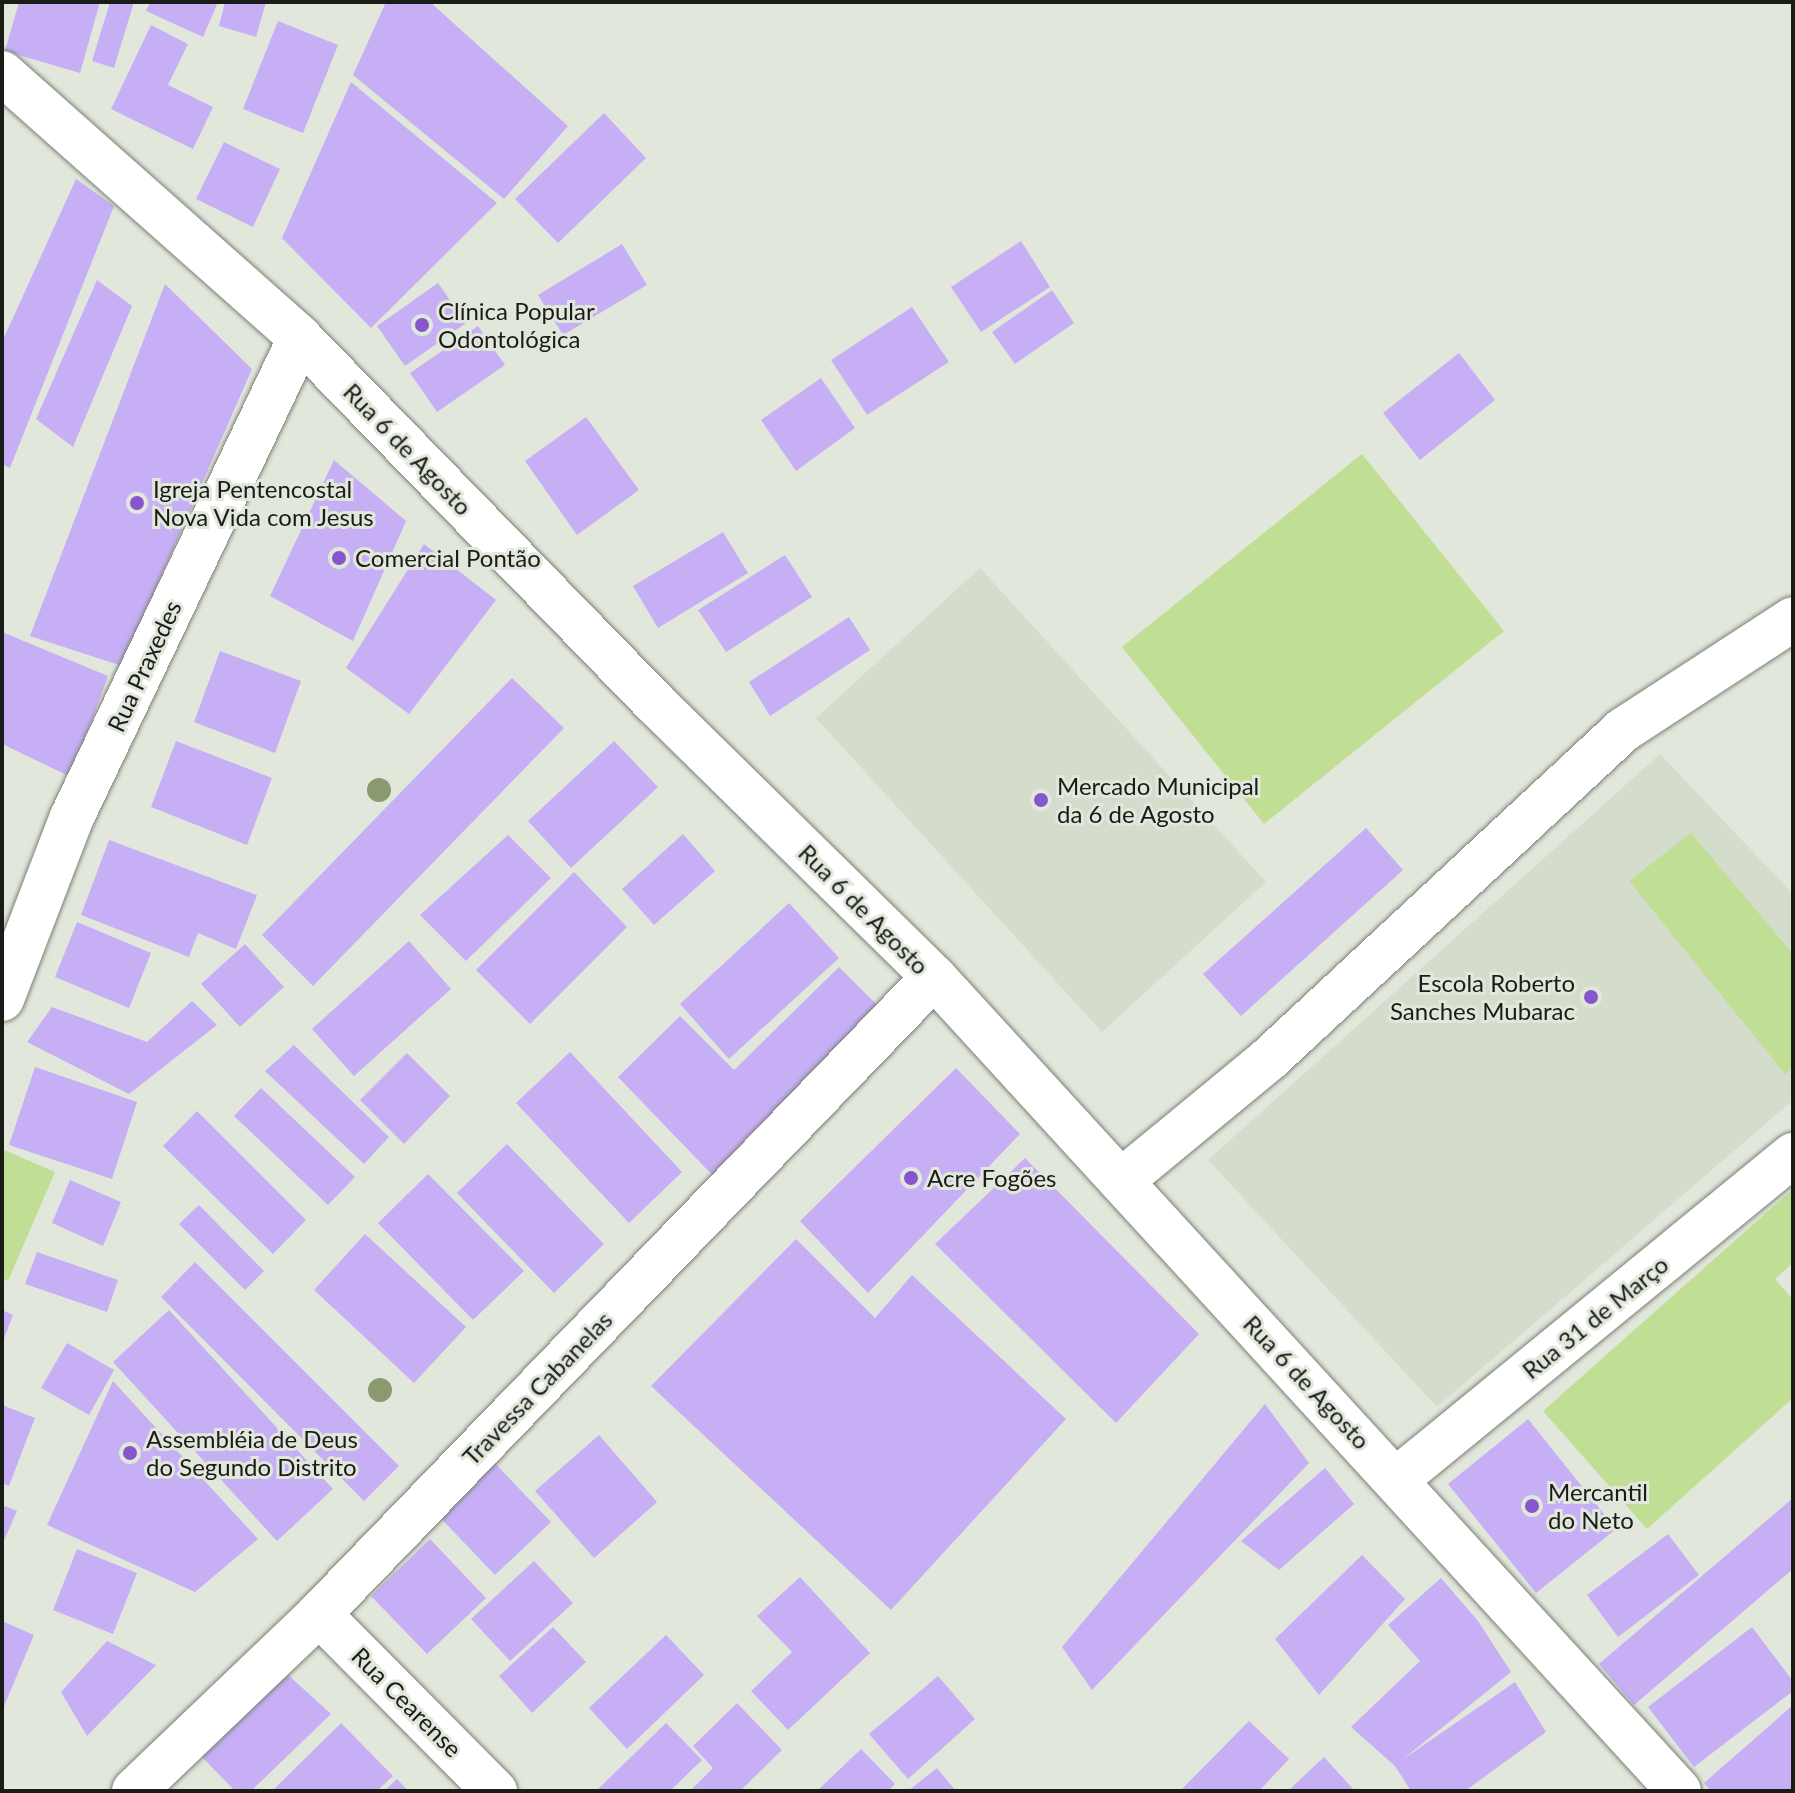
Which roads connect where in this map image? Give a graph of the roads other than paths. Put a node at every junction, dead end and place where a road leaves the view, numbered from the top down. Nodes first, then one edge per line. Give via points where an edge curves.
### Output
1 (2, 73) edge
2 (300, 338) junction
3 (1793, 619) edge
4 (934, 977) junction
5 (2, 999) edge
6 (1793, 1155) edge
7 (1121, 1181) junction
8 (1397, 1479) junction
9 (319, 1614) junction
10 (134, 1791) edge
11 (495, 1791) edge
12 (1679, 1791) edge

1 - 2 street, Rua 6 de Agosto
2 - 4 street, Rua 6 de Agosto via 653,701
2 - 5 street, Rua Praxedes via 72,817
3 - 7 street via 1623,730 1269,1059
4 - 7 street, Rua 6 de Agosto
4 - 9 street, Travessa Cabanelas
6 - 8 street, Rua 31 de Março
7 - 8 street, Rua 6 de Agosto
8 - 12 street, Rua 6 de Agosto
9 - 10 street, Travessa Cabanelas
9 - 11 street, Rua Cearense

